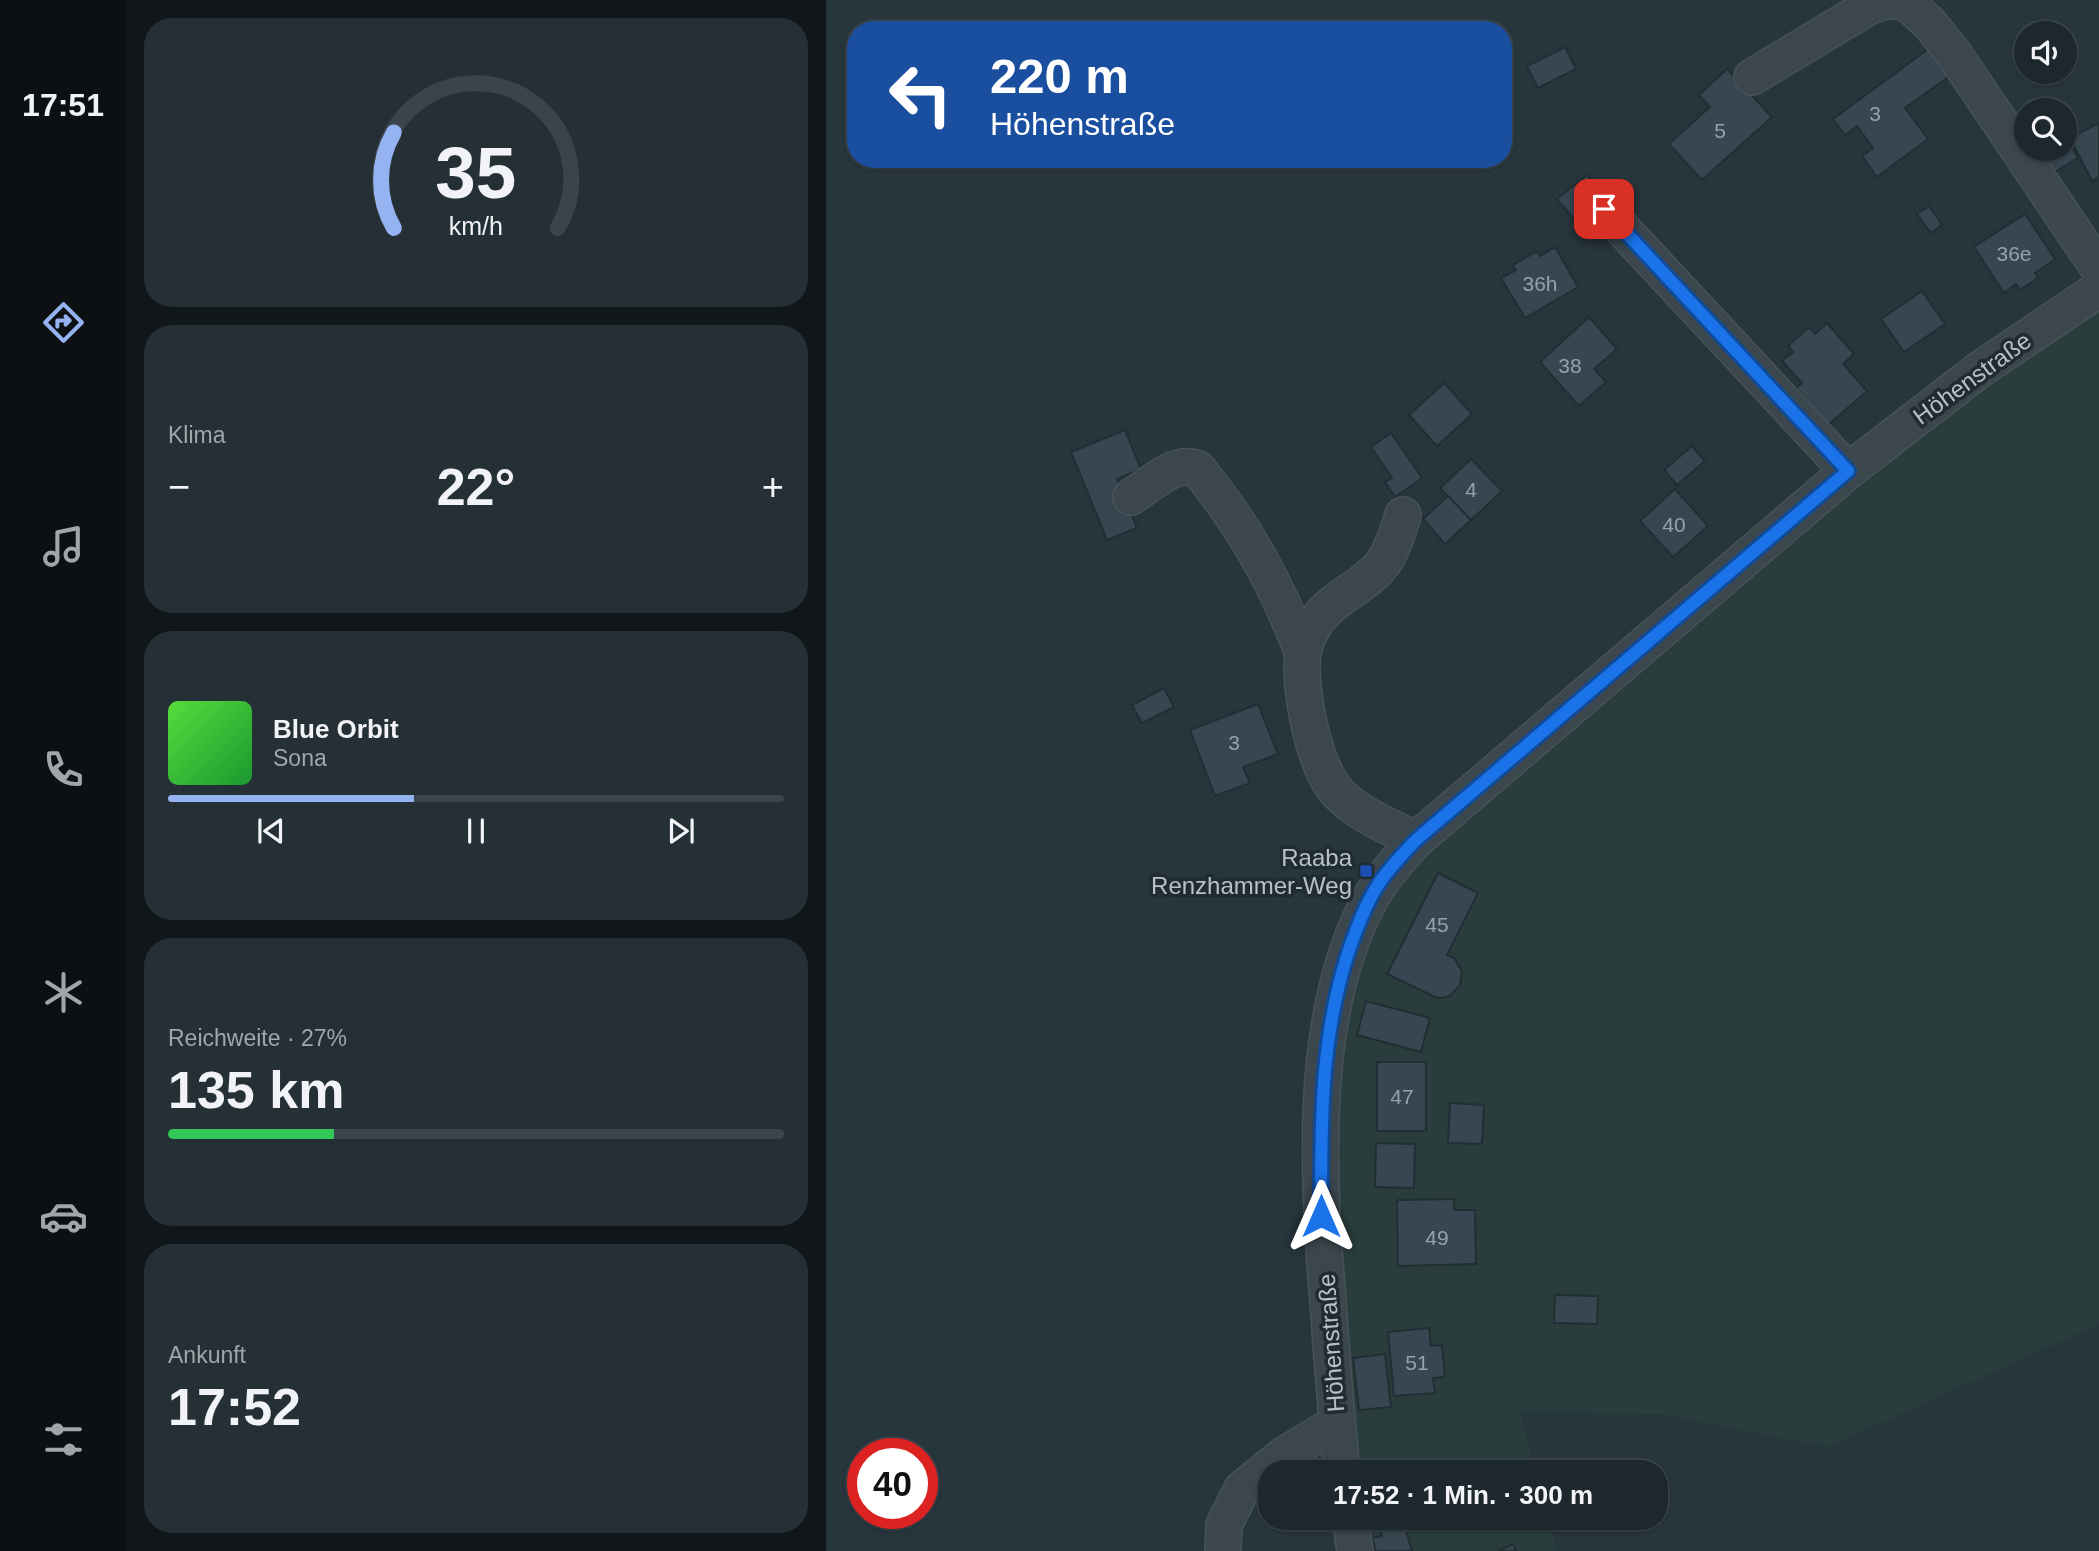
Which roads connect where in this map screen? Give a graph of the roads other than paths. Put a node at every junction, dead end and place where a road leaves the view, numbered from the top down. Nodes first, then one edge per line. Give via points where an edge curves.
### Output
1 (1890, 0) edge
2 (1752, 77) dead end
3 (1604, 209) dead end
4 (2099, 270) edge
5 (2099, 289) edge
6 (1848, 471) junction
7 (1131, 497) dead end
8 (1404, 514) dead end
9 (1303, 653) junction
10 (1416, 840) junction
11 (1337, 1423) junction
12 (1341, 1460) edge
13 (1352, 1530) edge
14 (1223, 1551) edge
15 (1355, 1551) edge

1 - 2 street via 1870,6
1 - 4 street via 1907,3 1954,54
3 - 6 street
5 - 6 street, Höhenstraße via 1979,370
6 - 10 street, Höhenstraße
7 - 9 street via 1182,466 1198,469 1272,578
8 - 9 street via 1381,565 1318,619
9 - 10 street via 1308,720 1325,776 1351,805
10 - 11 street, Höhenstraße via 1366,906 1341,977 1326,1046 1321,1216
11 - 12 street, Höhenstraße
11 - 14 street via 1284,1455 1242,1489 1224,1525
13 - 15 street

